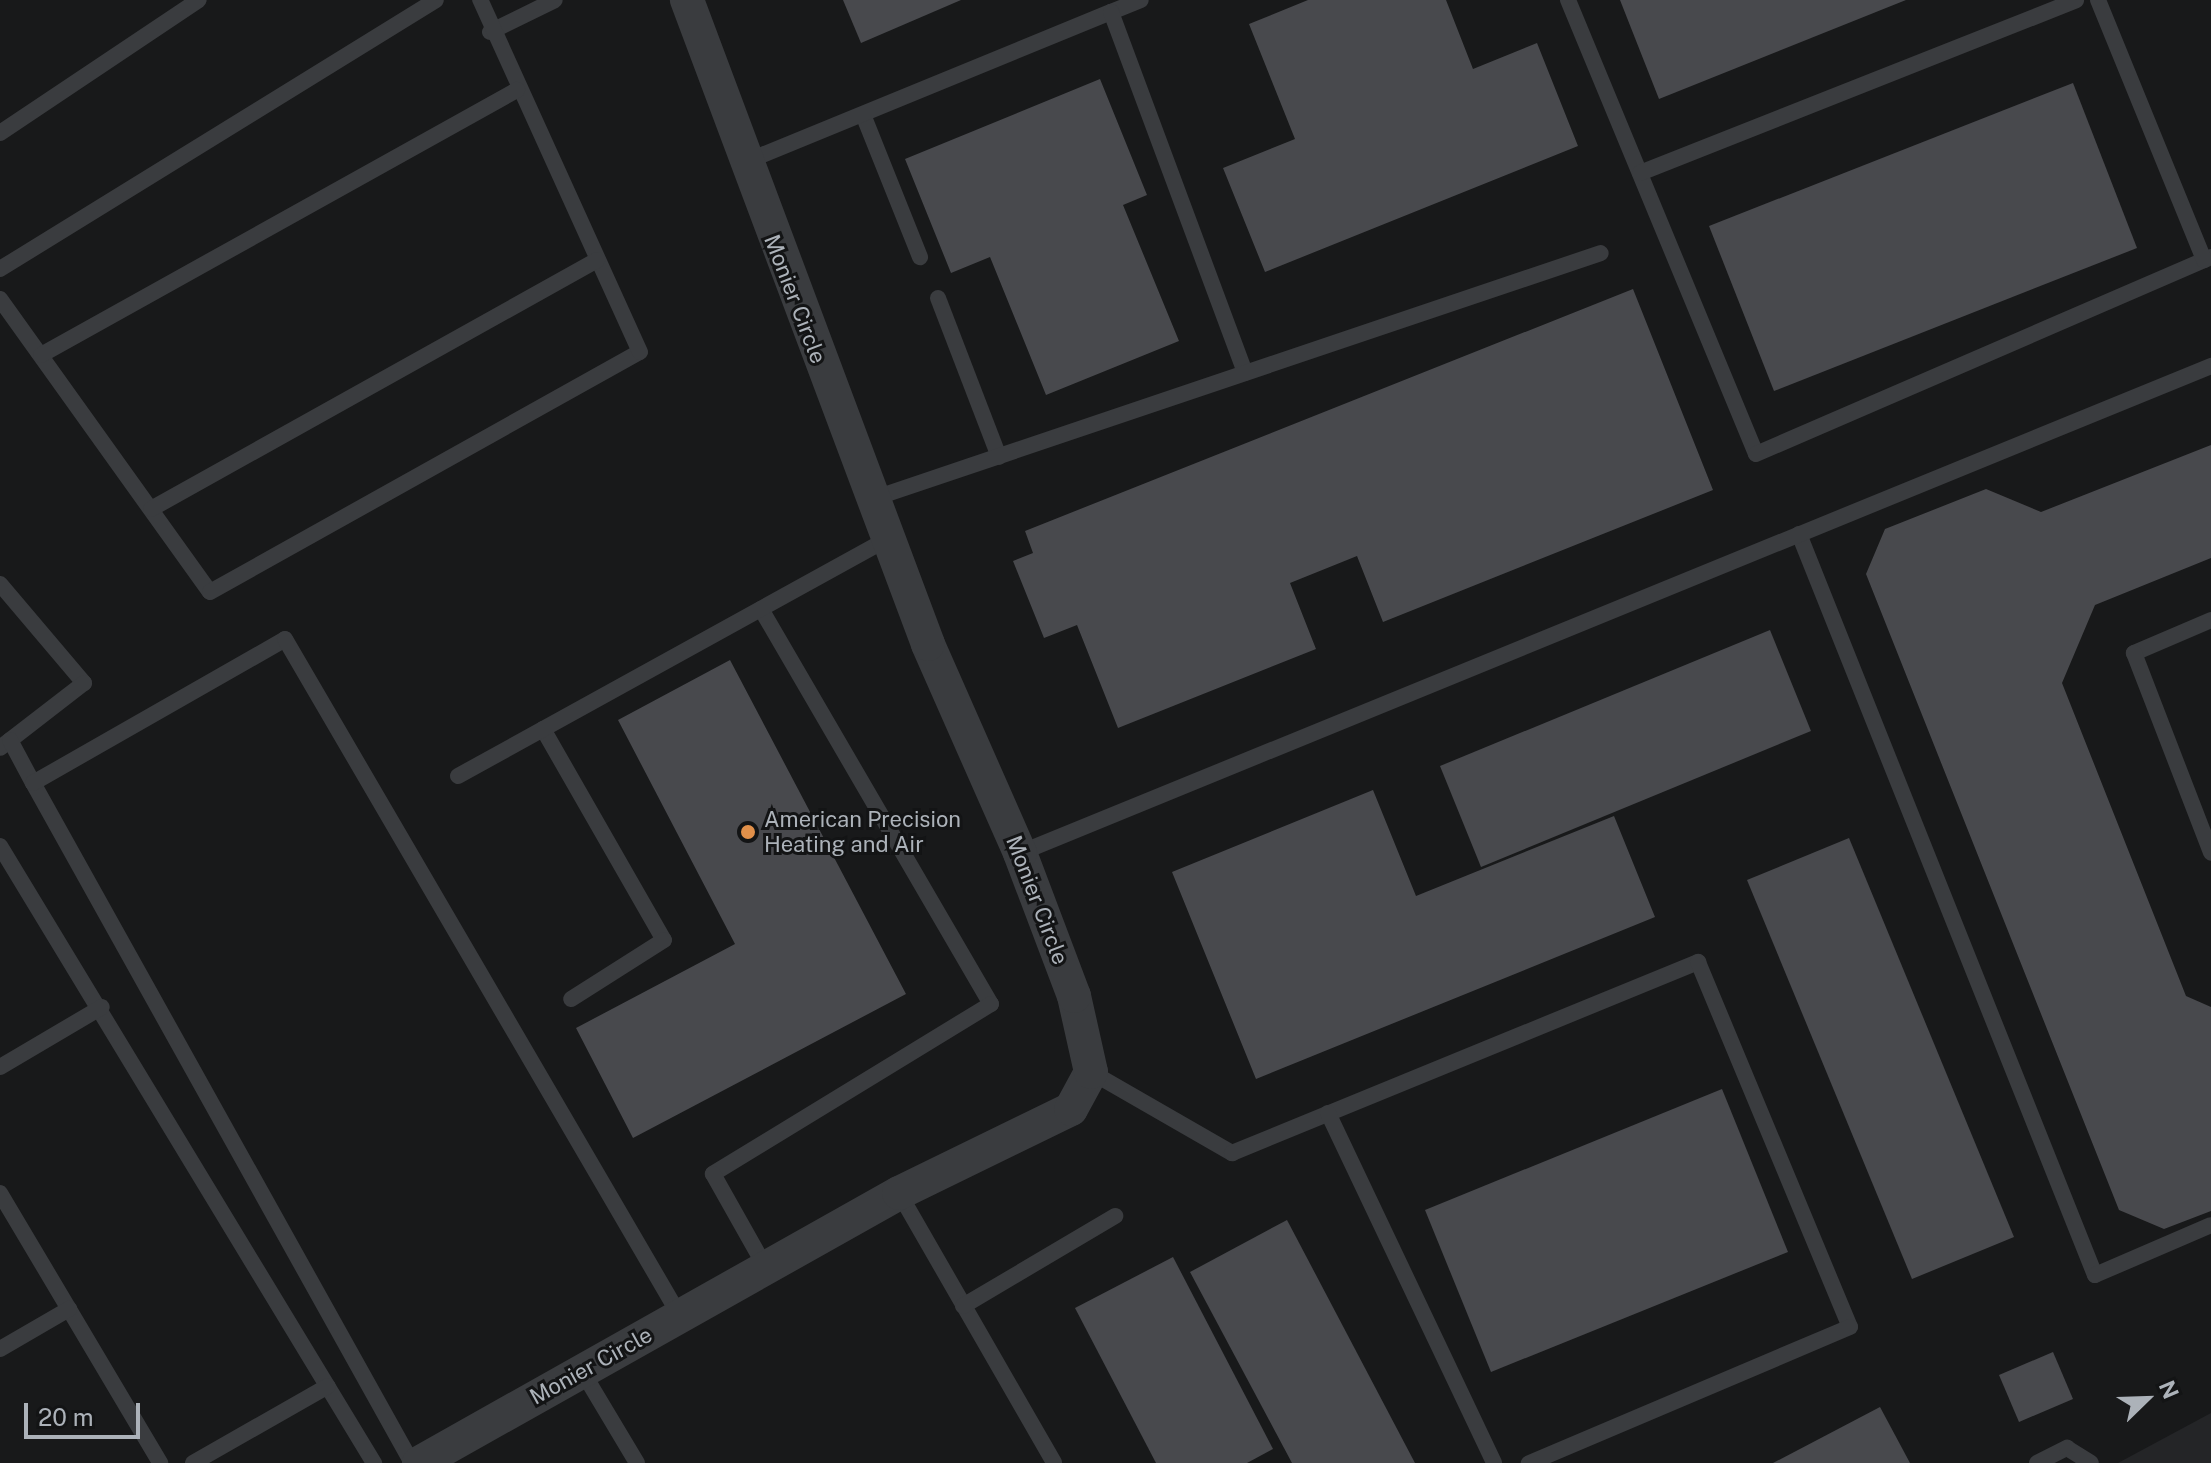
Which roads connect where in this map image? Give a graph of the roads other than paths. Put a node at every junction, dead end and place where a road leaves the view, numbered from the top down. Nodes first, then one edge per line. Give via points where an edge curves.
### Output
1 (199, 0) edge
2 (436, 0) edge
3 (480, 0) edge
4 (555, 0) edge
5 (687, 0) edge
6 (1141, 0) edge
7 (1568, 0) edge
8 (2076, 0) edge
9 (2098, 0) edge
10 (1111, 12) junction
11 (490, 32) junction
12 (517, 90) junction
13 (864, 117) junction
14 (0, 133) edge
15 (743, 162) junction
16 (1640, 173) junction
17 (1601, 253) dead end
18 (920, 257) dead end
19 (2208, 258) edge
20 (597, 260) junction
21 (0, 269) edge
22 (938, 298) dead end
23 (0, 299) edge
24 (41, 355) junction
25 (2211, 366) edge
26 (1245, 373) junction
27 (999, 457) junction
28 (872, 499) junction
29 (151, 509) junction
30 (1799, 534) junction
31 (888, 539) junction
32 (0, 584) edge
33 (761, 609) junction
34 (2211, 620) edge
35 (543, 729) junction
36 (5, 744) edge
37 (458, 776) dead end
38 (33, 783) junction
39 (0, 846) edge
40 (1020, 853) junction
41 (2211, 853) edge
42 (571, 999) dead end
43 (102, 1007) junction
44 (0, 1067) edge
45 (1091, 1072) junction
46 (1328, 1113) junction
47 (0, 1193) edge
48 (899, 1193) junction
49 (1115, 1216) dead end
50 (2211, 1225) edge
51 (766, 1268) junction
52 (963, 1306) junction
53 (69, 1309) junction
54 (680, 1316) junction
55 (0, 1349) edge
56 (582, 1371) junction
57 (328, 1386) junction
58 (160, 1463) edge
59 (193, 1463) edge
60 (374, 1463) edge
61 (412, 1463) edge
62 (419, 1463) edge
63 (637, 1463) edge
64 (1054, 1463) edge
65 (1494, 1463) edge
66 (1529, 1463) edge
67 (2037, 1463) edge
68 (2091, 1463) edge

1 - 14 lane
2 - 21 lane
3 - 11 lane
4 - 11 lane
5 - 15 street, Monier Circle
6 - 10 lane
7 - 16 lane
8 - 16 lane
9 - 19 lane
10 - 13 lane
10 - 26 lane
11 - 12 lane
12 - 20 lane
12 - 24 lane
13 - 15 lane
13 - 18 lane
15 - 28 street, Monier Circle
16 - 19 lane via 1756,454
17 - 26 lane
20 - 29 lane
20 - 29 lane via 640,352 210,592
22 - 27 lane
23 - 24 lane
24 - 29 lane
25 - 30 lane
26 - 27 lane
27 - 28 lane
28 - 31 street, Monier Circle
30 - 40 lane
30 - 50 lane via 2095,1275
31 - 33 lane
31 - 40 street, Monier Circle
32 - 36 lane via 84,683
33 - 35 lane
33 - 51 lane via 991,1004 713,1174
34 - 41 lane via 2134,653
35 - 37 lane
35 - 42 lane via 664,940
36 - 38 lane
38 - 54 lane via 285,639
38 - 61 lane
39 - 43 lane
40 - 45 street, Monier Circle via 1074,996
43 - 44 lane
43 - 57 lane
45 - 46 lane via 1232,1153
45 - 48 street, Monier Circle via 1071,1109
46 - 65 lane
46 - 66 lane via 1698,962 1850,1327
47 - 53 lane
48 - 51 street, Monier Circle
48 - 52 lane
49 - 52 lane
51 - 54 street, Monier Circle
52 - 64 lane
53 - 55 lane
53 - 58 lane
54 - 56 street, Monier Circle
56 - 62 street, Monier Circle
56 - 63 lane
57 - 59 lane
57 - 60 lane
67 - 68 lane via 2067,1448

